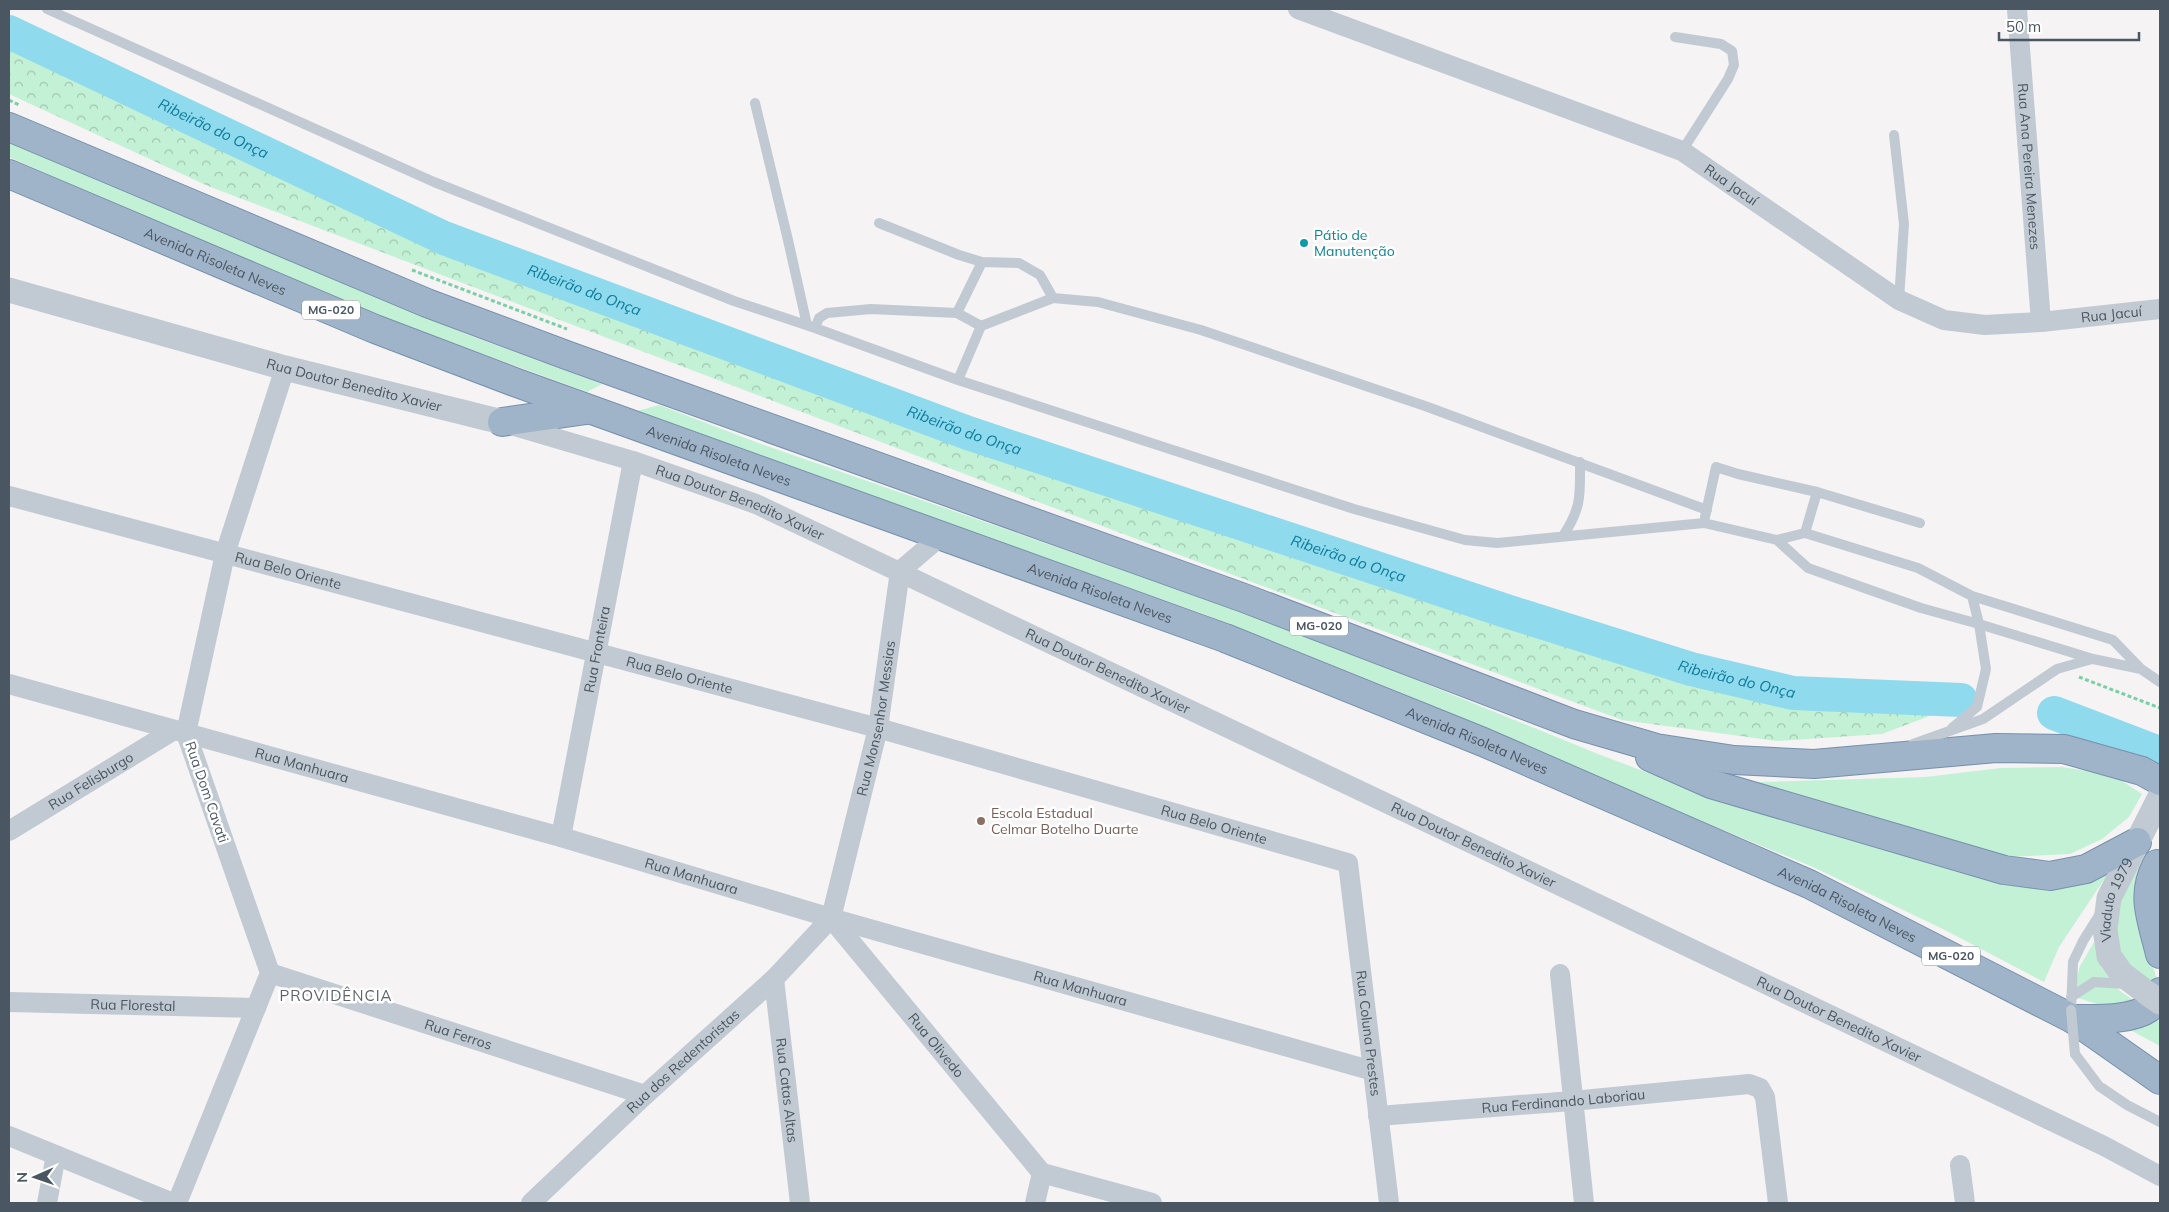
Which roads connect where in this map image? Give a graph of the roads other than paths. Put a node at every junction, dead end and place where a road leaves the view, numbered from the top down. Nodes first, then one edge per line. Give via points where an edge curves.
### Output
1 (47, 9) edge
2 (1298, 9) edge
3 (2017, 9) edge
4 (1675, 37) dead end
5 (755, 103) dead end
6 (18, 118) edge
7 (1894, 135) dead end
8 (1682, 151) junction
9 (9, 174) edge
10 (879, 223) dead end
11 (982, 262) junction
12 (9, 290) edge
13 (1053, 298) junction
14 (1899, 300) junction
15 (2160, 309) edge
16 (957, 313) junction
17 (2041, 322) junction
18 (811, 326) junction
19 (981, 326) junction
20 (285, 368) junction
21 (958, 380) junction
22 (590, 409) junction
23 (502, 422) junction
24 (633, 461) junction
25 (1580, 462) junction
26 (1817, 492) junction
27 (9, 496) edge
28 (1706, 510) junction
29 (1704, 523) junction
30 (1920, 523) dead end
31 (1805, 533) junction
32 (941, 536) junction
33 (1563, 536) junction
34 (1777, 540) junction
35 (225, 554) junction
36 (900, 571) junction
37 (1972, 596) junction
38 (1979, 624) junction
39 (595, 652) junction
40 (2093, 659) junction
41 (2141, 668) junction
42 (2160, 682) edge
43 (9, 684) edge
44 (1574, 724) junction
45 (878, 728) junction
46 (180, 732) junction
47 (1946, 734) junction
48 (1814, 764) junction
49 (2160, 781) edge
50 (2155, 807) edge
51 (9, 830) edge
52 (561, 838) junction
53 (2137, 842) junction
54 (1348, 862) joint
55 (2159, 864) edge
56 (2109, 898) junction
57 (831, 918) junction
58 (2160, 954) edge
59 (270, 973) junction
60 (1560, 974) dead end
61 (774, 979) junction
62 (2152, 994) edge
63 (9, 1002) edge
64 (256, 1008) junction
65 (2072, 1009) junction
66 (1373, 1071) junction
67 (2160, 1080) edge
68 (645, 1095) junction
69 (1572, 1101) junction
70 (1378, 1116) junction
71 (2160, 1122) edge
72 (9, 1136) edge
73 (56, 1155) junction
74 (1960, 1165) dead end
75 (1042, 1173) junction
76 (2160, 1176) edge
77 (46, 1203) edge
78 (173, 1203) edge
79 (177, 1203) edge
80 (531, 1203) edge
81 (800, 1203) edge
82 (1035, 1203) edge
83 (1152, 1203) edge
84 (1389, 1203) edge
85 (1584, 1203) edge
86 (1778, 1203) edge
87 (1966, 1203) edge

1 - 18 lane via 434,182 734,301
2 - 8 street, Rua Jacuí
3 - 17 street, Rua Ana Pereira Menezes
4 - 8 lane via 1720,44 1732,51 1734,65
5 - 18 lane
6 - 44 highway, MG-020 via 427,303 1244,598
7 - 14 lane via 1904,224
8 - 14 street, Rua Jacuí
9 - 22 highway, Avenida Risoleta Neves / MG-020 via 375,329
10 - 11 lane
11 - 13 lane via 1019,262 1040,275
11 - 16 lane
12 - 20 street, Rua Doutor Benedito Xavier
13 - 19 lane
13 - 25 lane via 1098,302 1201,330
14 - 17 street, Rua Jacuí via 1944,320 1985,325
15 - 17 street, Rua Jacuí
16 - 18 lane via 871,309 827,313
16 - 19 lane
18 - 21 lane
19 - 21 lane
20 - 23 street, Rua Doutor Benedito Xavier
20 - 35 street, Rua Dom Cavati
21 - 33 lane via 1354,509 1465,540 1497,543
22 - 23 highway
22 - 32 highway, Avenida Risoleta Neves / MG-020
23 - 24 street, Rua Doutor Benedito Xavier
24 - 36 street, Rua Doutor Benedito Xavier via 756,504
24 - 39 street, Rua Fronteira
25 - 28 lane
25 - 33 lane via 1576,516
26 - 28 lane via 1716,467
26 - 30 lane
26 - 31 lane
27 - 35 street, Rua Belo Oriente
28 - 29 lane
29 - 33 lane
29 - 34 lane
31 - 34 lane
31 - 37 lane via 1918,568
32 - 36 street
32 - 65 highway, Avenida Risoleta Neves / MG-020 via 1225,638 1483,742 1809,884
34 - 38 lane via 1808,568 1921,608
35 - 39 street, Rua Belo Oriente
35 - 46 street, Rua Dom Cavati
36 - 45 street, Rua Monsenhor Messias
36 - 76 street, Rua Doutor Benedito Xavier via 2104,1146
37 - 38 lane
37 - 41 lane via 2113,640
38 - 40 lane
38 - 47 lane via 1986,669 1977,707
39 - 45 street, Rua Belo Oriente
39 - 52 street, Rua Fronteira
40 - 41 lane
40 - 47 lane via 2057,669 1983,719
41 - 42 lane
43 - 46 street, Rua Manhuara
44 - 48 highway, MG-020 via 1656,748 1734,760
44 - 53 highway via 1710,784 2004,870 2050,876 2077,871
45 - 54 street, Rua Belo Oriente
45 - 57 street, Rua Monsenhor Messias
46 - 51 street, Rua Felisburgo
46 - 52 street, Rua Manhuara
46 - 59 street, Rua Dom Cavati
47 - 48 lane via 1883,754
48 - 49 highway, MG-020 via 1996,748 2064,749 2142,771
50 - 53 street, Viaduto 1979
52 - 57 street, Rua Manhuara
53 - 56 street, Viaduto 1979
54 - 66 street, Rua Coluna Prestes
55 - 58 highway via 2149,879 2148,903
56 - 62 street, Viaduto 1979 via 2105,929 2109,956 2122,974
56 - 65 lane via 2073,962
57 - 61 street, Rua dos Redentoristas
57 - 66 street, Rua Manhuara
57 - 75 street, Rua Olivedo
59 - 64 street
59 - 68 street, Rua Ferros
60 - 69 street
61 - 68 street, Rua dos Redentoristas
61 - 81 street, Rua Catas Altas
62 - 65 highway via 2149,1008 2129,1015 2108,1018
62 - 65 lane via 2120,983 2094,982
63 - 64 street, Rua Florestal
64 - 79 street
65 - 67 highway, Avenida Risoleta Neves / MG-020
65 - 71 lane, bridge via 2075,1054 2099,1086
66 - 70 street, Rua Coluna Prestes
68 - 80 street, Rua dos Redentoristas
69 - 70 street, Rua Ferdinando Laboriau
69 - 85 street
69 - 86 street, Rua Ferdinando Laboriau via 1749,1084 1760,1088 1765,1097
70 - 84 street, Rua Coluna Prestes
72 - 73 street
73 - 77 street
73 - 78 street
74 - 87 street
75 - 82 street
75 - 83 street

